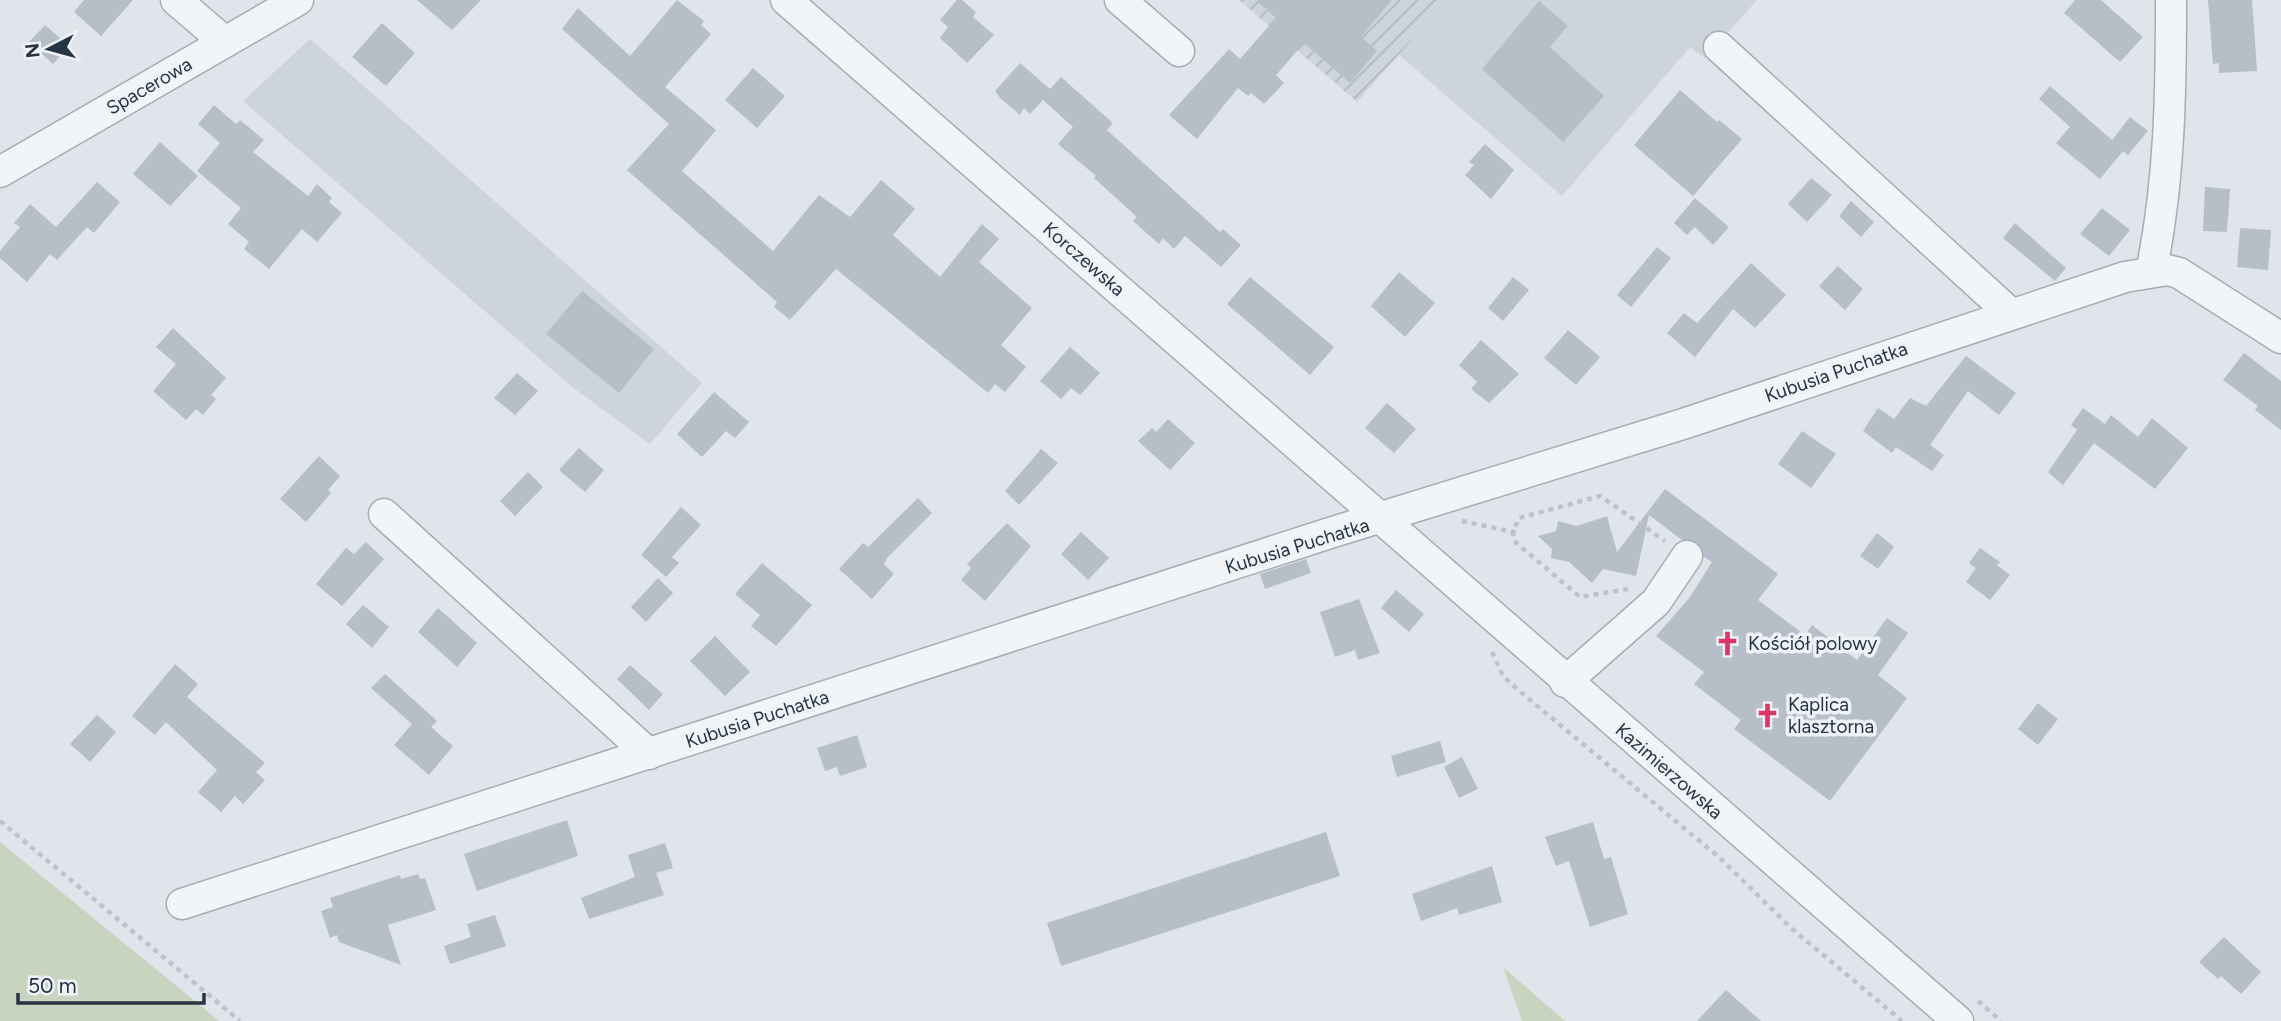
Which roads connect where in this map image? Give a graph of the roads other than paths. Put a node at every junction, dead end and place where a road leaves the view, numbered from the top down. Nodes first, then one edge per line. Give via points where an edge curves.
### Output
1 (176, 0) edge
2 (298, 0) edge
3 (786, 0) edge
4 (1120, 0) edge
5 (2171, 0) edge
6 (225, 42) junction
7 (1719, 47) dead end
8 (1179, 51) dead end
9 (0, 172) edge
10 (2151, 272) junction
11 (2011, 314) junction
12 (2281, 338) edge
13 (384, 514) dead end
14 (1382, 519) junction
15 (1687, 556) road end
16 (1565, 681) junction
17 (649, 754) junction
18 (182, 904) dead end
19 (1958, 1021) edge

1 - 6 street
2 - 6 street, Spacerowa
3 - 14 street, Korczewska
4 - 8 street
5 - 10 street via 2172,99 2160,229
6 - 9 street, Spacerowa
7 - 11 street
10 - 11 street, Kubusia Puchatka
10 - 12 street via 2179,273
11 - 14 street, Kubusia Puchatka
13 - 17 street
14 - 16 street, Kazimierzowska
14 - 17 street, Kubusia Puchatka
15 - 16 street via 1656,602
16 - 19 street, Kazimierzowska
17 - 18 street, Kubusia Puchatka

